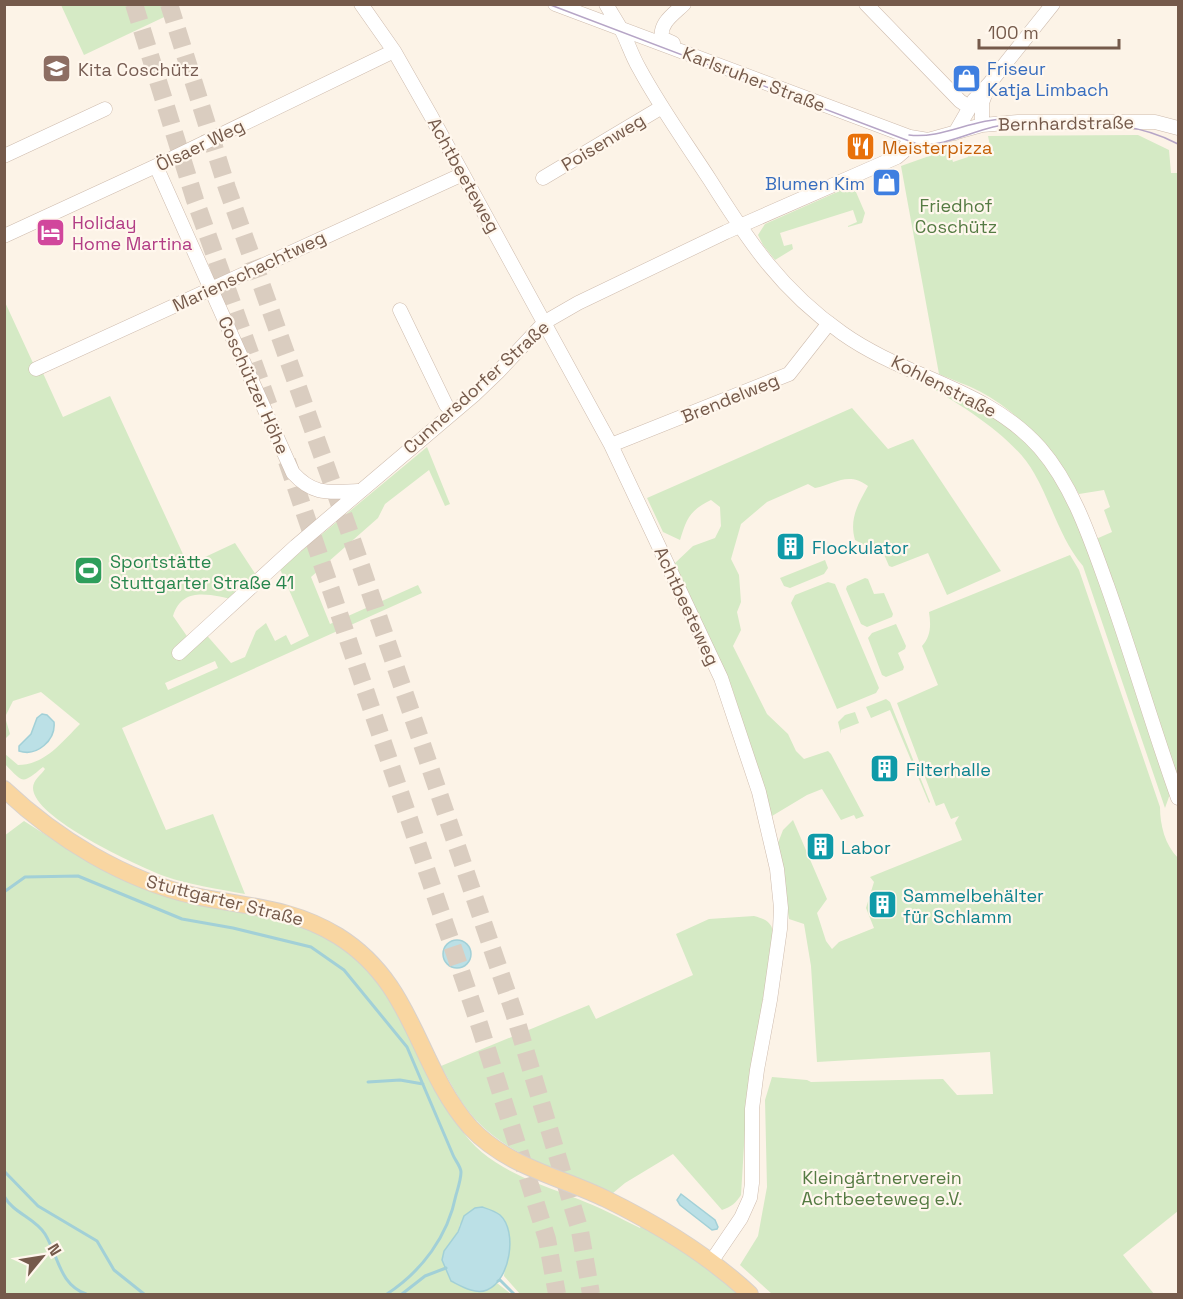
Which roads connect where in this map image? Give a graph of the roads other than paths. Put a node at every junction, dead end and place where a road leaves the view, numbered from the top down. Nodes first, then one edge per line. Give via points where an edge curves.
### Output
1 (361, 4) edge
2 (606, 4) edge
3 (684, 4) edge
4 (866, 4) edge
5 (1053, 4) edge
6 (566, 6) edge
7 (621, 29) junction
8 (394, 51) junction
9 (692, 56) junction
10 (989, 84) junction
11 (662, 107) junction
12 (969, 107) junction
13 (105, 109) dead end
14 (982, 125) junction
15 (1179, 128) edge
16 (955, 133) junction
17 (910, 137) junction
18 (4, 156) edge
19 (156, 166) junction
20 (463, 174) junction
21 (543, 178) dead end
22 (740, 227) junction
23 (4, 236) edge
24 (211, 288) junction
25 (400, 310) dead end
26 (545, 322) junction
27 (829, 323) junction
28 (36, 369) dead end
29 (453, 412) junction
30 (611, 445) junction
31 (358, 491) junction
32 (179, 653) dead end
33 (4, 789) edge
34 (1179, 798) edge
35 (711, 1262) junction
36 (750, 1294) edge

1 - 8 street, Achtbeeteweg
2 - 7 street, Kohlenstraße
3 - 9 street via 662,29 662,38
4 - 12 street
5 - 10 street
6 - 7 street, Karlsruher Straße
7 - 9 street, Karlsruher Straße
7 - 11 street, Kohlenstraße
8 - 19 street, Ölsaer Weg
8 - 20 street, Achtbeeteweg
9 - 17 street, Karlsruher Straße
10 - 12 street
10 - 14 street via 982,103
11 - 21 street, Poisenweg
11 - 22 street, Kohlenstraße
12 - 16 street
13 - 18 street
14 - 15 street, Bernhardstraße via 1148,122
14 - 16 street, Bernhardstraße
16 - 17 street, Karlsruher Straße via 928,140
17 - 22 street, Cunnersdorfer Straße via 897,157
19 - 23 street, Ölsaer Weg
19 - 24 street, Coschützer Höhe
20 - 24 street, Marienschachtweg
20 - 26 street, Achtbeeteweg
22 - 26 street, Cunnersdorfer Straße
22 - 27 street, Kohlenstraße via 770,268
24 - 28 street, Marienschachtweg
24 - 31 street, Coschützer Höhe via 293,472 303,484 316,490
25 - 29 street
26 - 29 street, Cunnersdorfer Straße
26 - 30 street, Achtbeeteweg
27 - 30 street, Brendelweg via 789,374
27 - 34 street, Kohlenstraße via 861,345 998,412 1024,432 1054,467 1091,540
29 - 31 street, Cunnersdorfer Straße
30 - 35 street, Achtbeeteweg via 721,678 759,792 777,869 780,929 752,1109 750,1198
31 - 32 street, Cunnersdorfer Straße
33 - 35 main road, Stuttgarter Straße via 67,839 124,871 193,895 294,914 341,938 362,954 392,987 446,1094 484,1140 529,1169 630,1212
35 - 36 main road, Stuttgarter Straße

